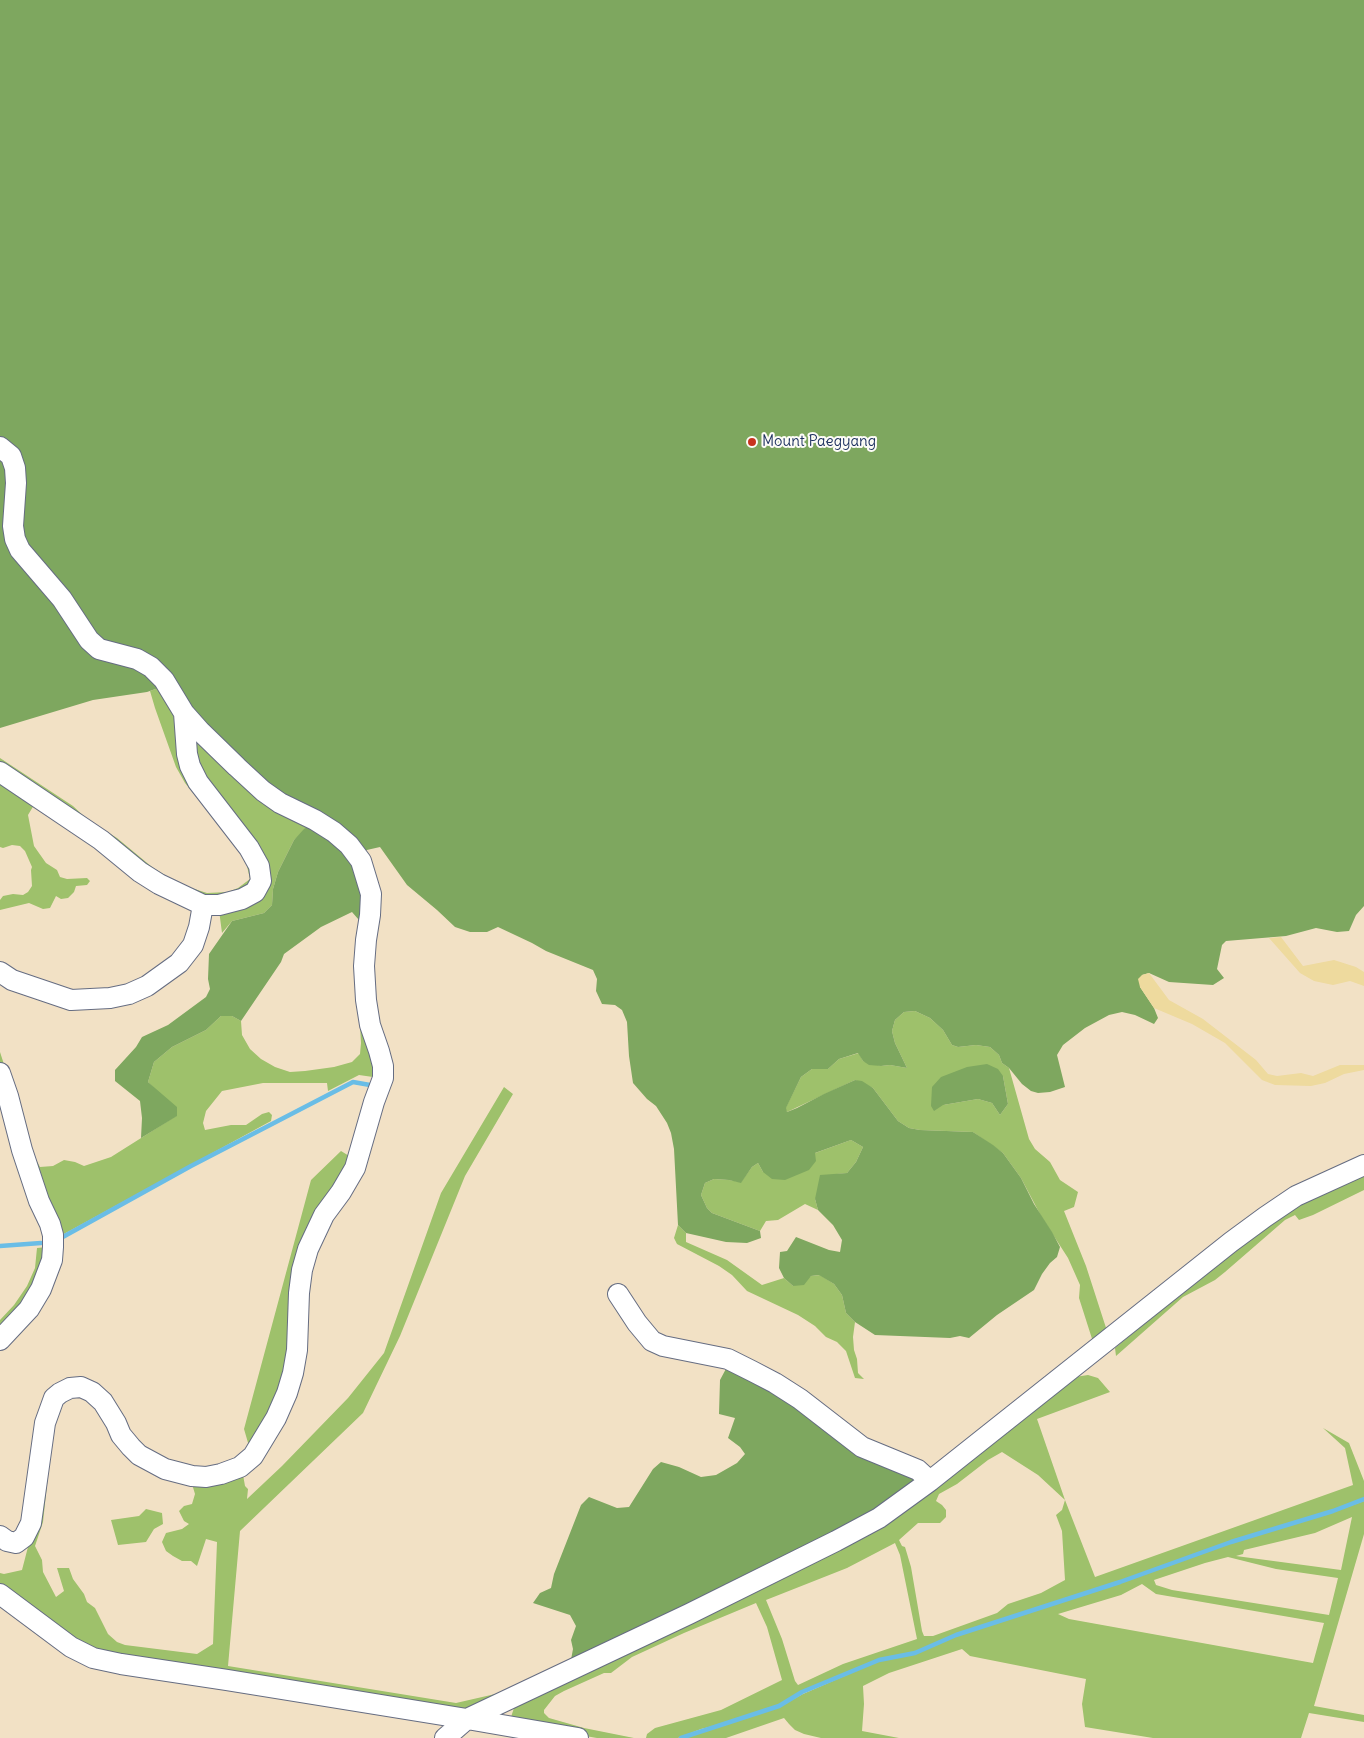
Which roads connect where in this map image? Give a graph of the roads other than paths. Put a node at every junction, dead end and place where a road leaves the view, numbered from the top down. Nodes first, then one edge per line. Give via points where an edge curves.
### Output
1 (0, 448) edge
2 (184, 714) junction
3 (0, 772) edge
4 (203, 905) junction
5 (0, 972) edge
6 (0, 1073) edge
7 (1364, 1165) edge
8 (618, 1294) dead end
9 (0, 1340) edge
10 (930, 1481) junction
11 (0, 1536) edge
12 (0, 1594) edge
13 (467, 1720) junction
14 (445, 1738) edge
15 (578, 1738) edge

1 - 2 street via 11,456 15,468 12,526 20,550 62,599 89,640 99,649 137,659 151,668 164,680
2 - 4 street via 190,766 208,797 249,848 259,866 261,882 255,892 242,899
2 - 11 street via 263,791 334,832 361,860 371,894 364,966 366,1000 370,1026 383,1066 383,1078 355,1168 324,1216 308,1250 302,1270 293,1373 276,1418 253,1456 240,1467 206,1477 166,1469 131,1448 103,1402 92,1392 81,1387 70,1388 54,1398 45,1423 31,1523 24,1538 16,1543
3 - 4 street via 101,840 140,872
4 - 5 street via 192,945 179,963 147,986 129,994 71,1000 12,980
6 - 9 street via 22,1150 53,1235 52,1260 41,1289 29,1310
7 - 10 street via 1296,1196 1265,1217
8 - 10 street via 652,1340 663,1346 728,1359 752,1370 800,1399 862,1447 918,1470
10 - 13 street via 878,1518 836,1541
12 - 13 street via 72,1647 93,1658
13 - 14 street
13 - 15 street

